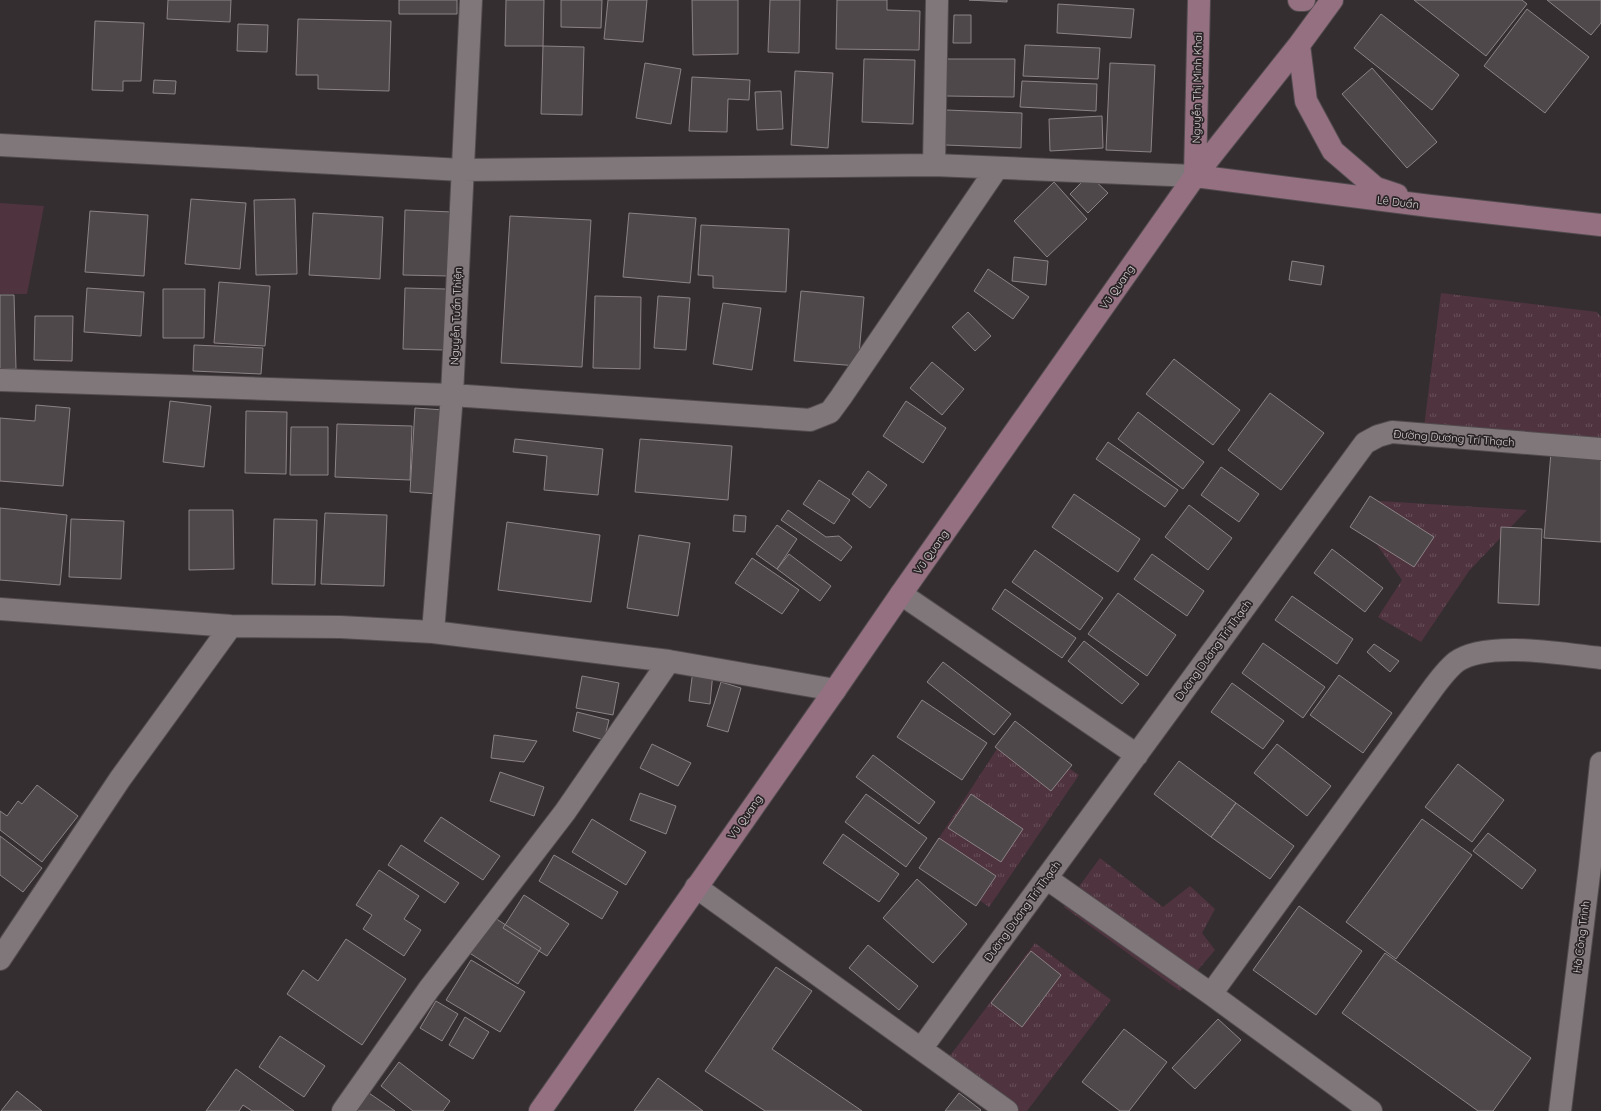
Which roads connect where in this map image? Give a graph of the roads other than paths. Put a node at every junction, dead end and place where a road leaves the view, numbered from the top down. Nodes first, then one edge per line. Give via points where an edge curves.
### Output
1 (471, 0) edge
2 (937, 0) edge
3 (1199, 0) edge
4 (1299, 0) edge
5 (1304, 0) edge
6 (1332, 0) edge
7 (1299, 45) junction
8 (0, 146) edge
9 (934, 165) junction
10 (997, 168) junction
11 (462, 170) junction
12 (1196, 176) junction
13 (1430, 206) junction
14 (1601, 225) edge
15 (0, 380) edge
16 (452, 395) junction
17 (1601, 449) edge
18 (901, 594) junction
19 (0, 609) edge
20 (231, 626) junction
21 (433, 632) junction
22 (1601, 658) edge
23 (669, 662) junction
24 (835, 690) junction
25 (1137, 754) junction
26 (1601, 763) edge
27 (1596, 866) edge
28 (1046, 878) junction
29 (696, 887) junction
30 (0, 959) edge
31 (1211, 994) junction
32 (921, 1050) junction
33 (343, 1111) edge
34 (540, 1111) edge
35 (1007, 1111) edge
36 (1371, 1111) edge
37 (1560, 1111) edge

1 - 11 street, Nguyễn Tuấn Thiện
2 - 9 street
3 - 12 main road, Nguyễn Thị Minh Khai
4 - 5 main road
6 - 7 main road, Vũ Quang
7 - 12 main road, Vũ Quang
7 - 13 main road via 1306,101 1332,151 1376,188
8 - 11 street
9 - 10 street
9 - 11 street
10 - 12 street
10 - 16 street via 830,412 810,420
11 - 16 street, Nguyễn Tuấn Thiện
12 - 13 main road, Lê Duẩn
12 - 18 main road, Vũ Quang
13 - 14 main road, Lê Duẩn
15 - 16 street
16 - 21 street, Nguyễn Tuấn Thiện
17 - 25 street, Đường Dương Trí Thạch via 1392,432 1365,443
18 - 24 main road, Vũ Quang
18 - 25 street
19 - 20 street
20 - 21 street via 340,627
20 - 30 street via 120,779
21 - 23 street
22 - 31 street via 1497,650 1471,654 1456,663 1428,695
23 - 24 street
23 - 33 street via 565,812 430,989
24 - 29 main road, Vũ Quang
25 - 28 street, Đường Dương Trí Thạch
26 - 27 street, Hà Công Trình
27 - 37 street, Hà Công Trình
28 - 31 street
28 - 32 street, Đường Dương Trí Thạch
29 - 32 street
29 - 34 main road, Vũ Quang
31 - 36 street
32 - 35 street

